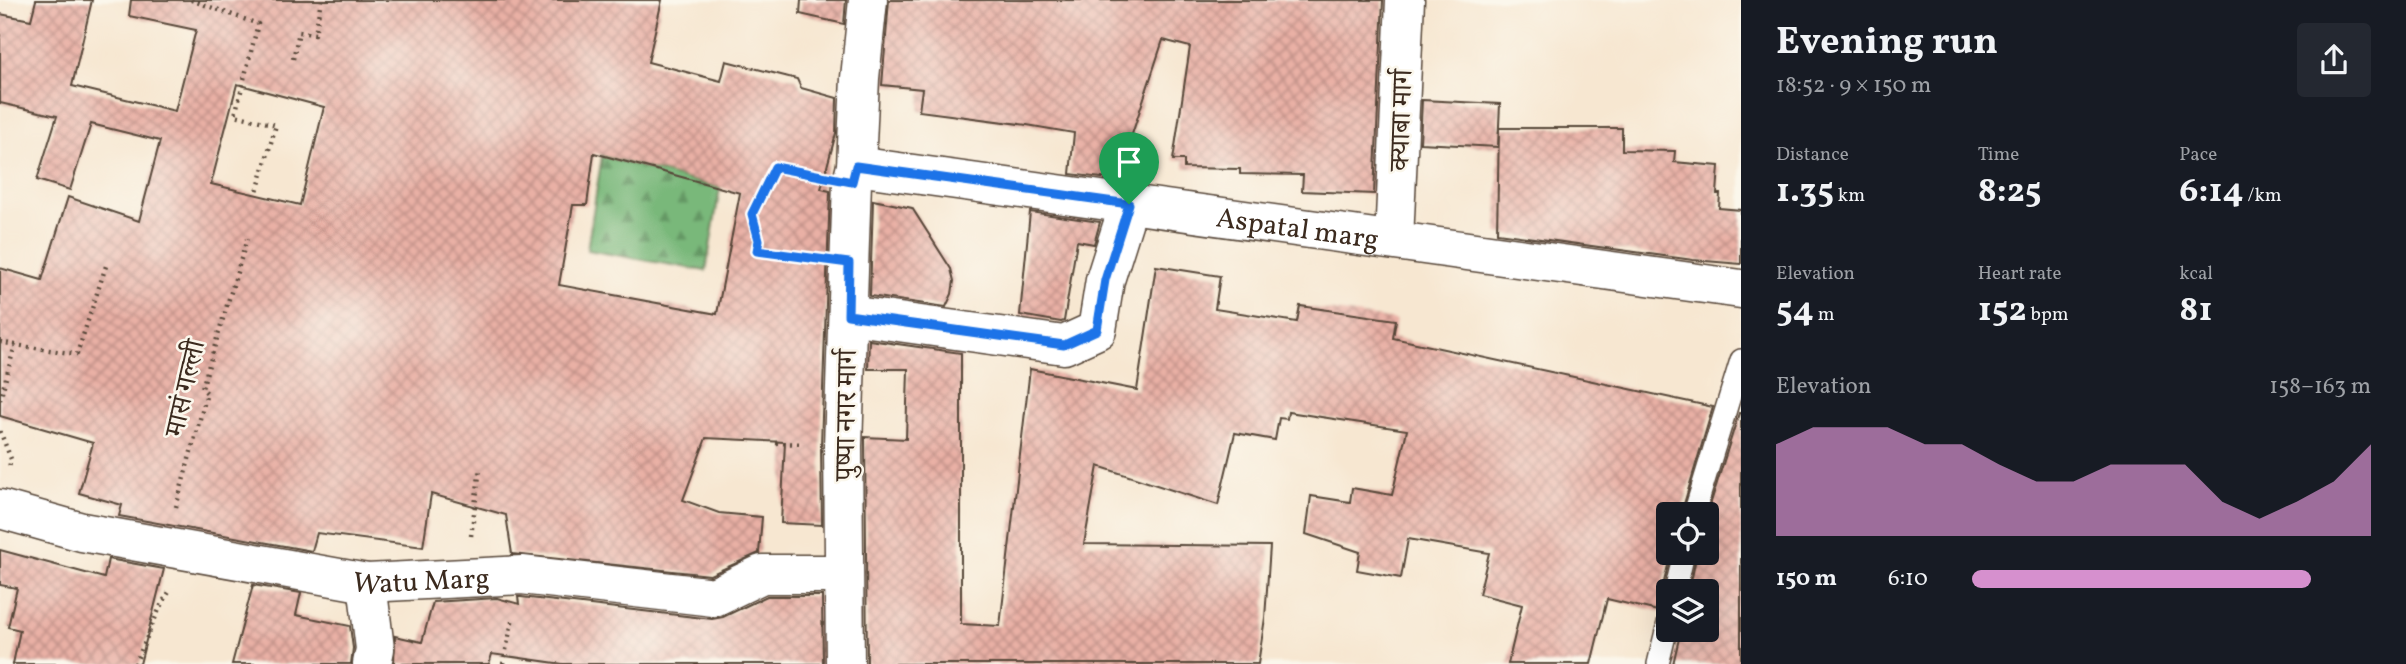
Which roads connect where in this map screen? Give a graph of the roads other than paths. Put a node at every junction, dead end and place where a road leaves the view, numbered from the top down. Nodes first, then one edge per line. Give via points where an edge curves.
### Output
1 (868, 0) edge
2 (1405, 0) edge
3 (854, 174) junction
4 (1129, 204) junction
5 (1394, 240) junction
6 (1741, 289) edge
7 (848, 315) junction
8 (1741, 360) edge
9 (1699, 502) edge
10 (0, 509) edge
11 (844, 574) junction
12 (367, 583) junction
13 (1663, 642) edge
14 (372, 664) edge
15 (845, 664) edge
16 (1658, 664) edge

1 - 3 street, पुष्पा नगर मार्ग
2 - 5 street, क्याबा मार्ग
3 - 4 street, Aspatal marg
3 - 7 street, पुष्पा नगर मार्ग
4 - 5 street, Aspatal marg
4 - 7 street via 1105,280 1097,330 1064,345
5 - 6 street, Aspatal marg
7 - 11 street, पुष्पा नगर मार्ग
8 - 9 lane
10 - 12 street, Watu Marg via 82,532
11 - 12 street, Watu Marg via 762,574 714,597 522,575
11 - 15 street, पुष्पा नगर मार्ग
12 - 14 street via 375,649
13 - 16 lane

